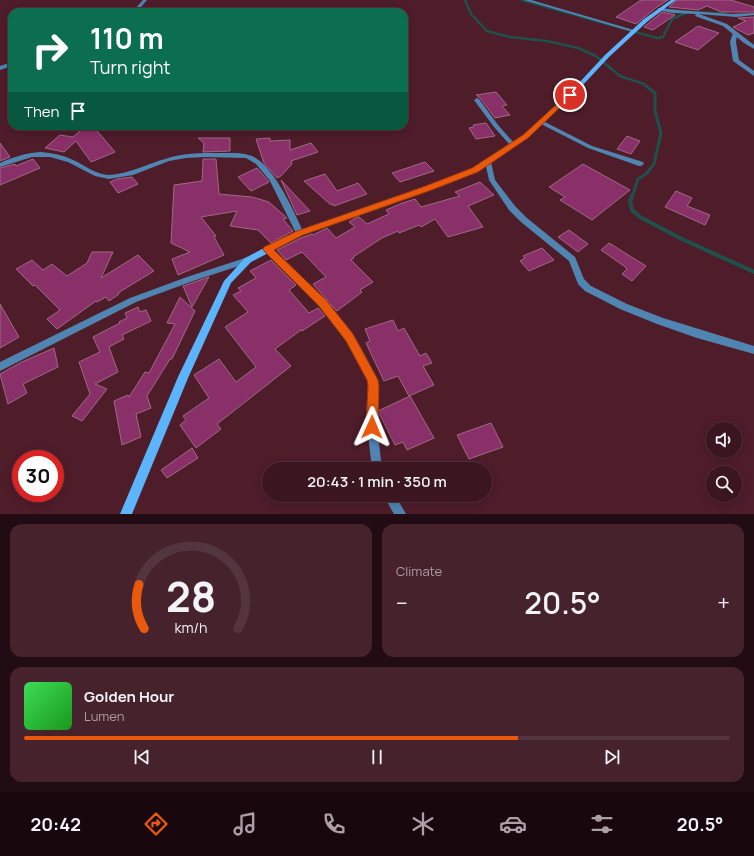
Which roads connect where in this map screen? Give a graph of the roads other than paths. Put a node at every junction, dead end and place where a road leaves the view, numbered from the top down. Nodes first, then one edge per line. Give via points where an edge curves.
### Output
1 (145, 0) edge
2 (526, 0) edge
3 (674, 0) edge
4 (138, 8) edge
5 (660, 9) junction
6 (690, 13) junction
7 (754, 14) edge
8 (635, 31) junction
9 (735, 34) junction
10 (754, 46) edge
11 (754, 74) edge
12 (477, 100) dead end
13 (541, 122) junction
14 (513, 145) junction
15 (488, 162) junction
16 (641, 164) dead end
17 (0, 165) edge
18 (300, 233) junction
19 (267, 249) junction
20 (248, 260) junction
21 (754, 350) edge
22 (0, 367) edge
23 (376, 462) edge
24 (393, 502) edge
25 (126, 514) edge
26 (400, 514) edge

1 - 4 street
2 - 8 street
3 - 5 main road
5 - 6 street
5 - 8 main road
6 - 7 street via 743,16
6 - 9 street via 721,23
8 - 13 main road
9 - 10 street
9 - 11 street via 733,42 736,62
12 - 14 street
13 - 14 main road
13 - 16 street via 590,146
14 - 15 main road
15 - 18 main road via 448,181
15 - 21 street via 492,180 502,196 524,220 572,259 583,284 638,313
17 - 18 street via 30,155 52,155 67,159 100,176 109,177 178,156 242,155 254,160 267,171
18 - 19 main road
19 - 20 main road
19 - 23 street via 322,303 349,337 372,380 372,440
20 - 22 street via 133,300
20 - 25 main road via 228,281 183,377
24 - 26 street

